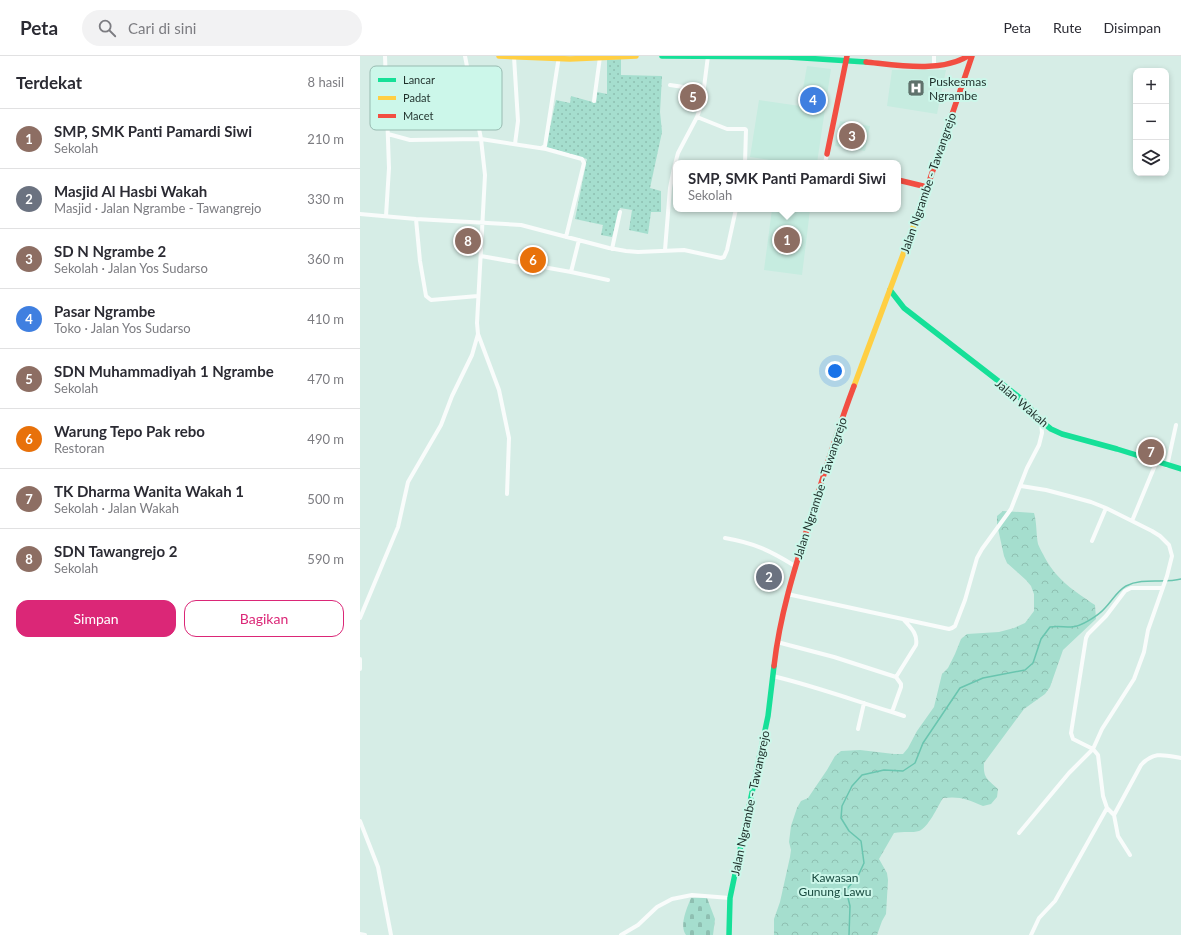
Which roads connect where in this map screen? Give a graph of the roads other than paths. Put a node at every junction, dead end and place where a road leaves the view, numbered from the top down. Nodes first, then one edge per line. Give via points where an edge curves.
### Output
1 (385, 56) edge
2 (465, 56) edge
3 (499, 56) edge
4 (636, 56) edge
5 (662, 56) edge
6 (708, 56) edge
7 (934, 56) edge
8 (968, 56) edge
9 (972, 56) edge
10 (514, 57) edge
11 (559, 57) edge
12 (600, 57) junction
13 (846, 58) edge
14 (385, 66) edge
15 (467, 66) edge
16 (934, 66) junction
17 (670, 85) dead end
18 (704, 90) junction
19 (594, 101) dead end
20 (697, 117) junction
21 (388, 130) edge
22 (479, 130) edge
23 (388, 134) junction
24 (481, 139) junction
25 (515, 144) junction
26 (542, 148) junction
27 (827, 154) joint
28 (676, 160) edge
29 (745, 160) edge
30 (826, 160) edge
31 (673, 175) edge
32 (901, 181) edge
33 (927, 187) junction
34 (670, 188) junction
35 (673, 189) edge
36 (620, 212) dead end
37 (734, 212) edge
38 (360, 214) edge
39 (386, 216) junction
40 (416, 219) junction
41 (483, 224) junction
42 (566, 237) junction
43 (578, 240) junction
44 (612, 249) junction
45 (666, 250) junction
46 (481, 256) junction
47 (571, 272) junction
48 (608, 280) dead end
49 (890, 290) junction
50 (478, 296) junction
51 (478, 334) junction
52 (1041, 420) junction
53 (1176, 425) dead end
54 (1156, 463) junction
55 (1167, 466) junction
56 (1181, 469) edge
57 (1020, 486) junction
58 (507, 494) dead end
59 (1106, 508) junction
60 (1132, 521) junction
61 (724, 538) dead end
62 (1092, 541) dead end
63 (795, 566) junction
64 (1163, 586) junction
65 (787, 594) junction
66 (361, 609) edge
67 (360, 618) edge
68 (904, 620) junction
69 (777, 642) junction
70 (360, 659) edge
71 (360, 669) edge
72 (773, 676) junction
73 (896, 677) junction
74 (864, 704) junction
75 (892, 712) junction
76 (904, 716) dead end
77 (858, 729) dead end
78 (1093, 749) junction
79 (1181, 758) edge
80 (1107, 808) junction
81 (1114, 815) junction
82 (360, 821) edge
83 (1019, 833) dead end
84 (1130, 855) dead end
85 (730, 898) junction
86 (360, 934) edge
87 (365, 935) edge
88 (391, 935) edge
89 (621, 935) edge
90 (729, 935) edge
91 (1031, 935) edge

1 - 14 street
2 - 15 street
3 - 10 main road
4 - 12 main road
5 - 6 main road
6 - 13 main road
6 - 18 street
7 - 16 street
8 - 16 main road via 950,64
9 - 33 main road, Jalan Ngrambe - Tawangrejo
10 - 11 main road
10 - 25 street via 518,121
11 - 12 main road
11 - 26 street via 545,146
12 - 19 street
13 - 16 main road
13 - 27 main road
17 - 18 street
18 - 20 street
20 - 28 street
20 - 29 street via 727,128 745,129
21 - 23 street
22 - 24 street
23 - 24 street via 410,140
23 - 39 street via 389,183
24 - 25 street
24 - 41 street via 485,175
25 - 26 street
26 - 42 street via 582,159 584,163
27 - 30 street
31 - 34 street
32 - 33 main road
33 - 49 main road, Jalan Ngrambe - Tawangrejo
34 - 35 street
34 - 45 street
36 - 44 street
37 - 45 street via 724,257 684,250
38 - 39 street
39 - 40 street
40 - 41 street
40 - 50 street via 426,296 431,300
41 - 42 street via 521,225
41 - 46 street
42 - 43 street
43 - 44 street
43 - 47 street
44 - 45 street via 638,252
46 - 47 street
46 - 50 street
47 - 48 street
49 - 52 main road, Jalan Wakah via 904,308 1024,401
49 - 63 main road, Jalan Ngrambe - Tawangrejo via 825,470
50 - 51 street
51 - 58 street via 499,390 509,438
51 - 66 street via 472,355 441,426 408,482 398,527
52 - 54 main road, Jalan Wakah via 1062,434
52 - 57 street via 1042,433 1039,445
53 - 55 street
54 - 55 main road, Jalan Wakah
54 - 60 street
55 - 56 main road, Jalan Wakah
57 - 59 street via 1046,490
57 - 68 street via 1011,509 977,558 954,628
59 - 60 street
59 - 62 street
60 - 64 street via 1160,536 1169,546 1172,556
61 - 63 street via 762,547
63 - 65 main road, Jalan Ngrambe - Tawangrejo
64 - 78 street via 1134,679 1102,729
64 - 78 street via 1131,588 1125,591 1110,613 1086,638 1071,733 1073,739
65 - 68 street
65 - 69 main road, Jalan Ngrambe - Tawangrejo
66 - 67 street
68 - 73 street via 916,635 917,642
69 - 72 main road, Jalan Ngrambe - Tawangrejo
69 - 73 street
70 - 71 street
72 - 74 street via 806,684
72 - 85 main road, Jalan Ngrambe - Tawangrejo via 768,716
73 - 75 street via 901,687
74 - 75 street
74 - 77 street
75 - 76 street
78 - 80 street via 1098,756
78 - 83 street via 1069,773
79 - 81 street via 1156,755 1146,759 1140,765
80 - 81 street
80 - 91 street via 1054,901 1039,918
81 - 84 street via 1118,836
82 - 88 street via 378,867
85 - 89 street via 692,895 672,899 657,907 638,925
85 - 90 main road, Jalan Ngrambe - Tawangrejo
86 - 87 street

